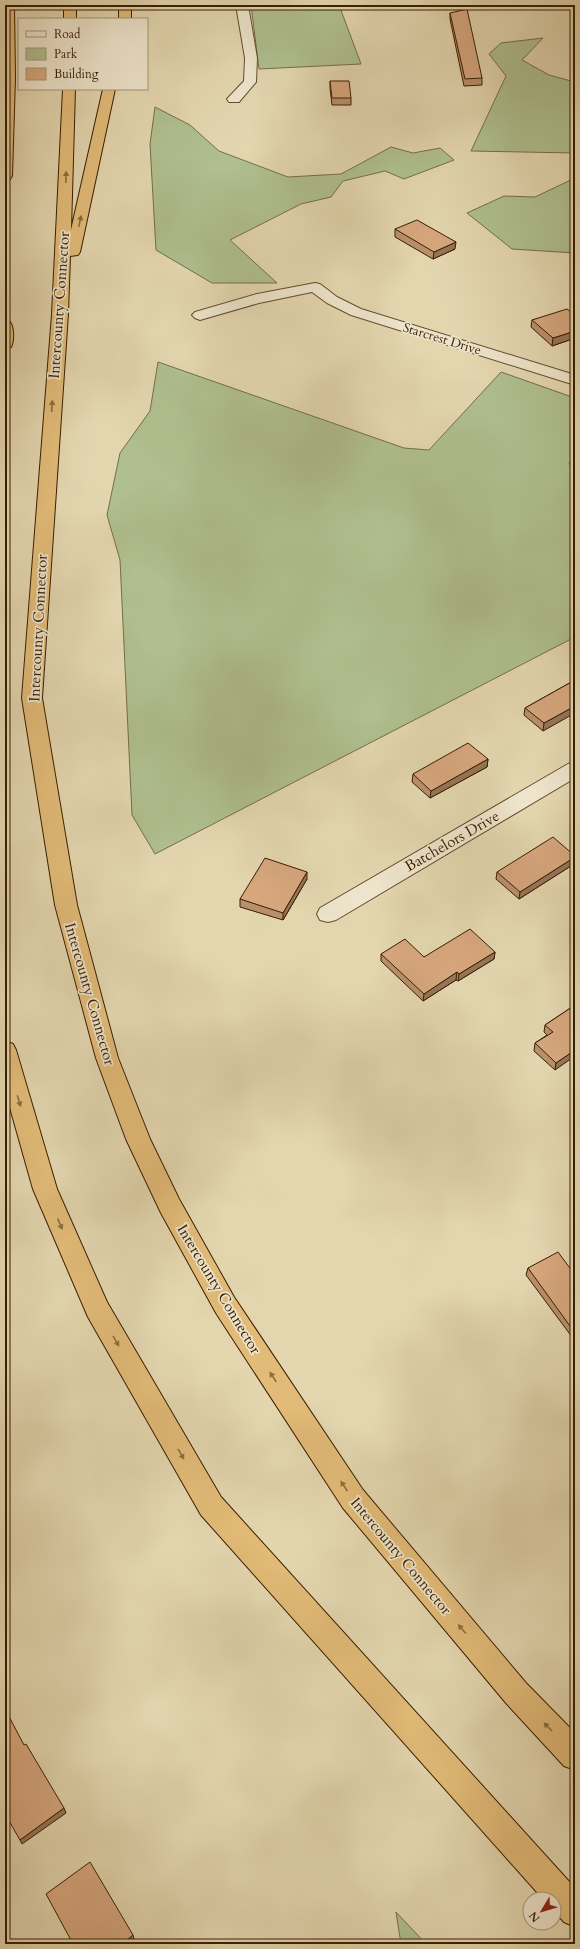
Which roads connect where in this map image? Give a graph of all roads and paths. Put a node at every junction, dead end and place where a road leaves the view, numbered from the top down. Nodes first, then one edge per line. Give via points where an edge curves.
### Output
1 (8, 5) edge
2 (70, 5) edge
3 (124, 5) edge
4 (242, 5) edge
5 (70, 18) edge
6 (125, 18) edge
7 (70, 90) edge
8 (109, 90) edge
9 (234, 99) dead end
10 (5, 176) edge
11 (60, 314) junction
12 (200, 316) dead end
13 (5, 325) edge
14 (5, 344) edge
15 (575, 380) edge
16 (575, 769) edge
17 (328, 914) dead end
18 (5, 1050) edge
19 (575, 1755) edge
20 (575, 1911) edge

1 - 10 highway via 9,78
2 - 5 highway
3 - 6 highway
4 - 9 street via 250,58 250,82
11 -> 7 highway, Intercounty Connector
11 -> 8 highway
19 -> 11 highway, Intercounty Connector via 516,1693 353,1498 225,1305 170,1206 107,1058 66,905 32,698
12 - 15 street, Starcrest Drive via 257,299 315,287 332,300 356,312
13 - 14 highway
16 - 17 street, Batchelors Drive
18 -> 20 highway via 45,1189 97,1309 211,1506

